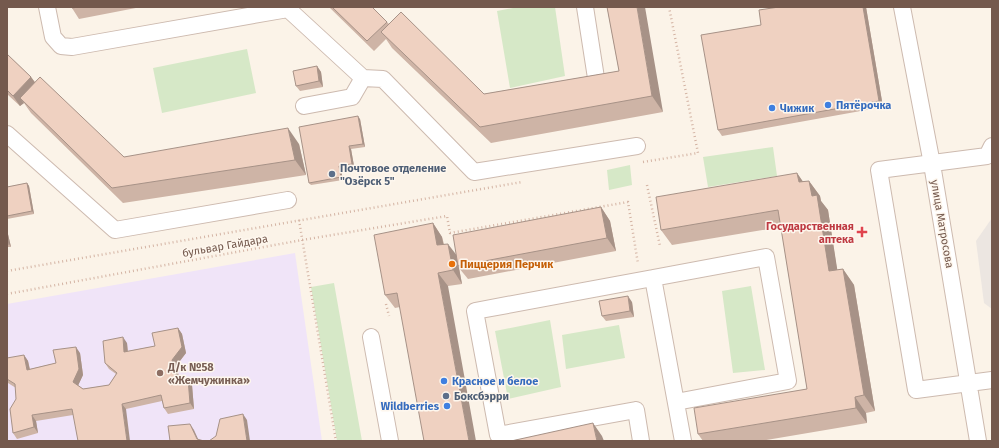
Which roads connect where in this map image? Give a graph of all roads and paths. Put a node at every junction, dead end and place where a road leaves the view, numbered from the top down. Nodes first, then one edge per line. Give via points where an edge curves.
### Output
1 (47, 7) edge
2 (585, 7) edge
3 (669, 7) edge
4 (902, 7) edge
5 (363, 78) junction
6 (596, 78) edge
7 (304, 106) dead end
8 (7, 134) edge
9 (637, 146) dead end
10 (992, 146) edge
11 (635, 163) dead end
12 (932, 164) junction
13 (526, 182) dead end
14 (647, 185) dead end
15 (288, 200) dead end
16 (299, 220) junction
17 (302, 240) junction
18 (660, 246) edge
19 (7, 270) edge
20 (647, 279) junction
21 (7, 294) edge
22 (386, 304) edge
23 (389, 316) dead end
24 (371, 337) dead end
25 (992, 380) edge
26 (969, 382) junction
27 (676, 402) junction
28 (336, 441) edge
29 (390, 441) edge
30 (641, 441) edge
31 (683, 441) edge
32 (978, 441) edge

1 - 5 street via 54,37 60,46 72,47 288,9
2 - 6 street
3 - 11 path via 698,153
4 - 12 street, улица Матросова
5 - 7 street via 352,97
5 - 9 street via 383,78 474,172
8 - 15 street via 115,230
10 - 12 street via 986,156
12 - 26 street, улица Матросова
12 - 26 street via 879,170 913,374 916,390
13 - 16 path
14 - 18 path
16 - 17 path
16 - 19 path
17 - 20 path, бульвар Гайдара via 447,216 450,233 628,202
17 - 21 path, бульвар Гайдара
17 - 28 path
20 - 27 street
20 - 27 street via 766,257 788,381
20 - 30 street via 475,310 498,435 636,410
22 - 23 path
24 - 29 street
25 - 26 street
26 - 32 street, улица Матросова
27 - 31 street

